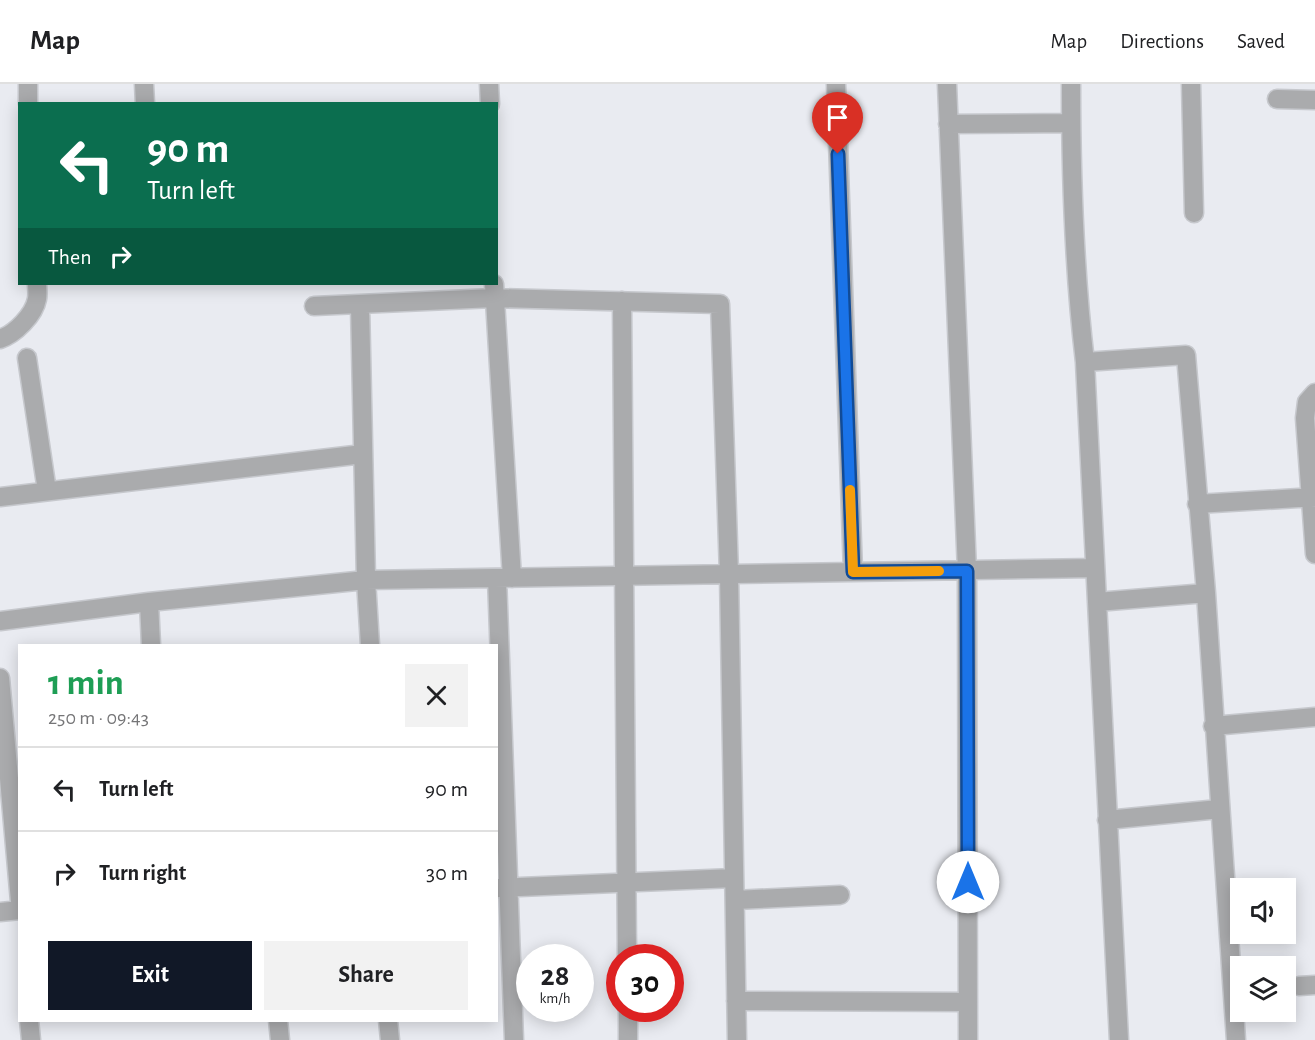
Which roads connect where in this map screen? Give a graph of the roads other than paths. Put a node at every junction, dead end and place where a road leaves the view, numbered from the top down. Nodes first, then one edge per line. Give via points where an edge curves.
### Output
1 (28, 84) edge
2 (144, 84) edge
3 (836, 84) edge
4 (947, 84) edge
5 (1071, 84) edge
6 (1191, 84) edge
7 (1277, 99) dead end
8 (1315, 100) edge
9 (28, 102) edge
10 (145, 102) edge
11 (1071, 123) junction
12 (948, 124) junction
13 (1194, 213) dead end
14 (37, 285) edge
15 (494, 291) edge
16 (622, 301) junction
17 (360, 305) junction
18 (314, 306) dead end
19 (0, 339) edge
20 (27, 358) dead end
21 (1084, 362) junction
22 (1315, 393) edge
23 (363, 454) junction
24 (47, 491) junction
25 (0, 497) edge
26 (1313, 498) edge
27 (1197, 504) junction
28 (1315, 554) edge
29 (1094, 568) junction
30 (967, 571) junction
31 (853, 572) junction
32 (729, 574) junction
33 (624, 576) junction
34 (504, 578) junction
35 (366, 580) junction
36 (1206, 593) junction
37 (149, 602) junction
38 (1096, 603) junction
39 (0, 621) edge
40 (151, 644) edge
41 (370, 644) edge
42 (0, 678) edge
43 (1315, 717) edge
44 (1214, 726) junction
45 (1219, 809) junction
46 (1107, 820) junction
47 (734, 878) junction
48 (18, 879) edge
49 (626, 883) junction
50 (503, 888) edge
51 (840, 895) dead end
52 (735, 900) junction
53 (18, 910) edge
54 (0, 912) edge
55 (627, 944) edge
56 (736, 1001) junction
57 (968, 1002) junction
58 (29, 1022) edge
59 (278, 1022) edge
60 (388, 1022) edge
61 (628, 1022) edge
62 (31, 1040) edge
63 (280, 1040) edge
64 (390, 1040) edge
65 (514, 1040) edge
66 (628, 1040) edge
67 (737, 1040) edge
68 (968, 1040) edge
69 (1119, 1040) edge
70 (1236, 1040) edge

1 - 9 street
2 - 10 street
3 - 31 street
4 - 12 street
5 - 11 street
6 - 13 street
7 - 8 street
11 - 12 street
11 - 21 street
12 - 30 street
14 - 19 street via 31,312 9,336
15 - 16 street
15 - 17 street
15 - 34 street
16 - 32 street via 720,304
16 - 33 street
17 - 18 street
17 - 23 street
20 - 24 street
21 - 27 street via 1186,355
21 - 29 street
22 - 26 street via 1305,409
23 - 24 street
23 - 35 street
24 - 25 street
26 - 27 street
26 - 28 street
27 - 36 street
29 - 30 street
29 - 38 street
30 - 31 street
30 - 57 street
31 - 32 street
32 - 33 street
32 - 47 street
33 - 34 street
33 - 49 street
34 - 35 street
34 - 50 street
35 - 37 street
35 - 41 street
36 - 38 street
36 - 44 street
37 - 39 street
37 - 40 street
38 - 46 street
42 - 48 street
43 - 44 street
44 - 45 street
45 - 46 street
45 - 70 street
46 - 69 street
47 - 49 street
47 - 52 street
49 - 50 street
49 - 55 street
50 - 65 street
51 - 52 street
52 - 56 street
53 - 54 street
56 - 57 street
56 - 67 street
57 - 68 street
58 - 62 street
59 - 63 street
60 - 64 street
61 - 66 street

